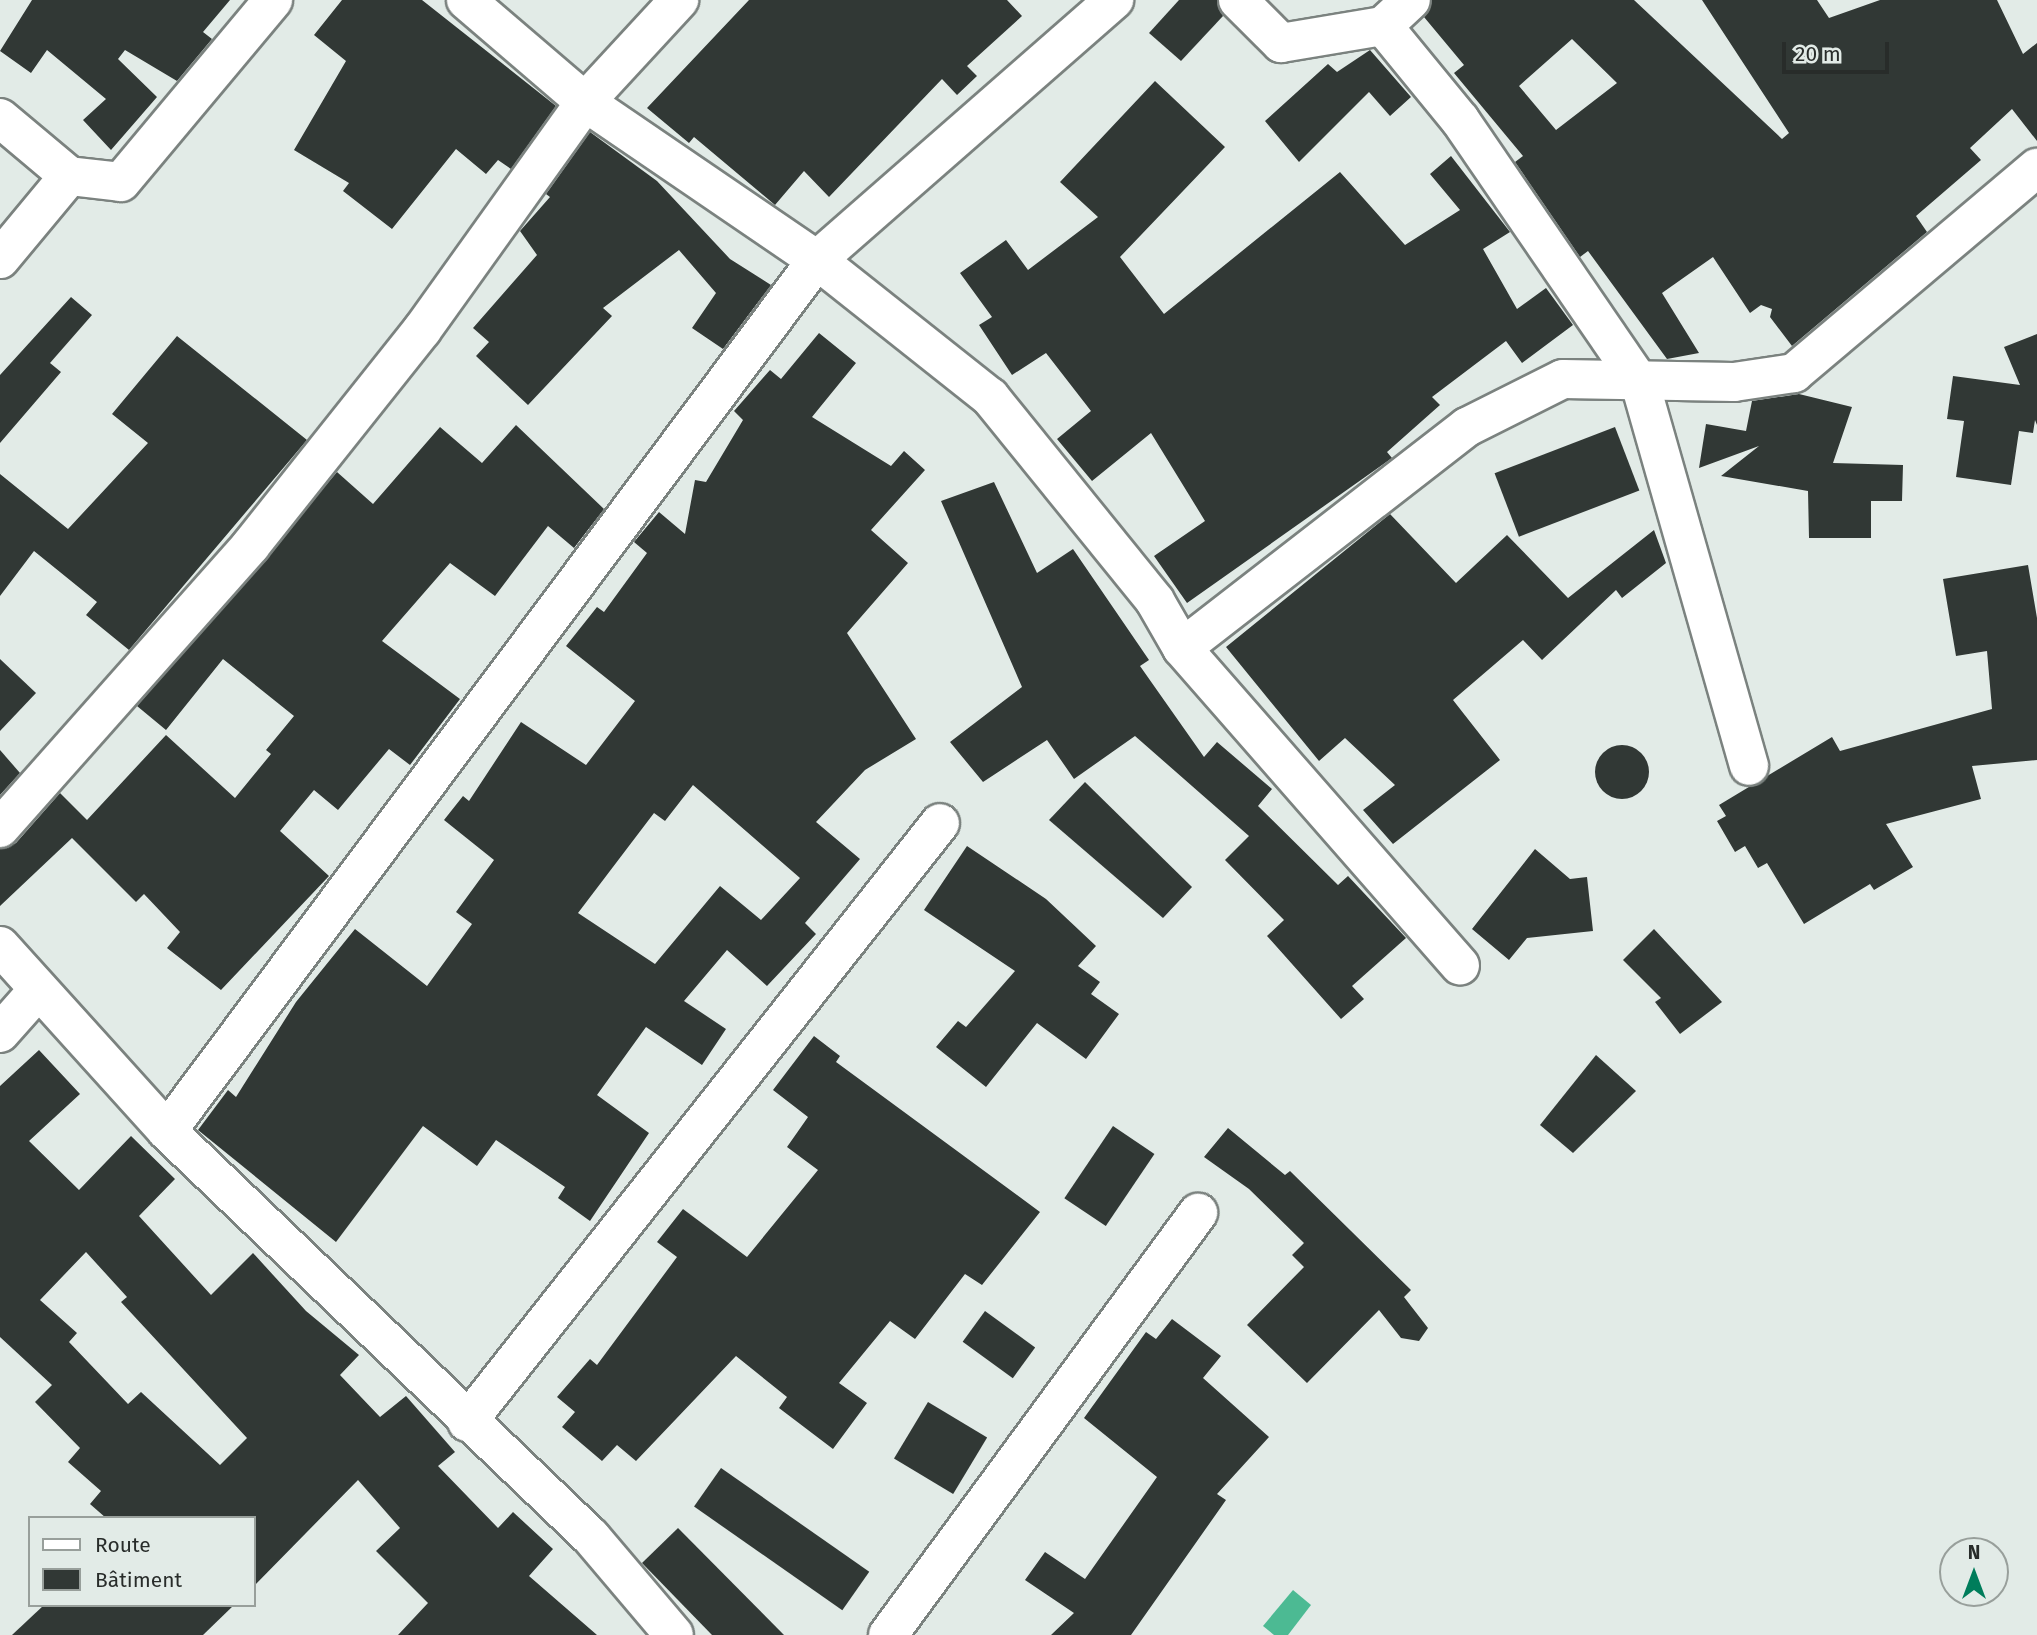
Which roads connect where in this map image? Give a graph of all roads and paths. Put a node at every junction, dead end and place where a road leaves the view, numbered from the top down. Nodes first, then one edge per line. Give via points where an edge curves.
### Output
1 (273, 0) edge
2 (466, 0) edge
3 (679, 0) edge
4 (1114, 0) edge
5 (1238, 0) edge
6 (1410, 0) edge
7 (1383, 26) junction
8 (585, 102) junction
9 (0, 118) edge
10 (2037, 168) edge
11 (69, 176) junction
12 (0, 260) edge
13 (817, 260) junction
14 (1640, 383) junction
15 (1182, 648) junction
16 (1749, 766) dead end
17 (940, 822) dead end
18 (0, 828) edge
19 (0, 946) edge
20 (1460, 965) dead end
21 (38, 990) junction
22 (0, 1033) edge
23 (167, 1130) junction
24 (1198, 1213) dead end
25 (467, 1422) junction
26 (674, 1635) edge
27 (888, 1635) edge

1 - 11 street via 121,182
2 - 8 street
3 - 8 street
4 - 13 street
5 - 7 street via 1281,43
6 - 7 street
7 - 14 street via 1460,120
8 - 13 street
8 - 18 street via 422,330 251,545
9 - 11 street
10 - 14 street via 1794,373
11 - 12 street
13 - 15 street via 990,397 1155,601
13 - 23 street
14 - 15 street via 1563,379 1467,427
14 - 16 street
15 - 20 street
17 - 25 street
19 - 21 street
21 - 22 street
21 - 23 street
23 - 25 street
24 - 27 street
25 - 26 street via 591,1537

